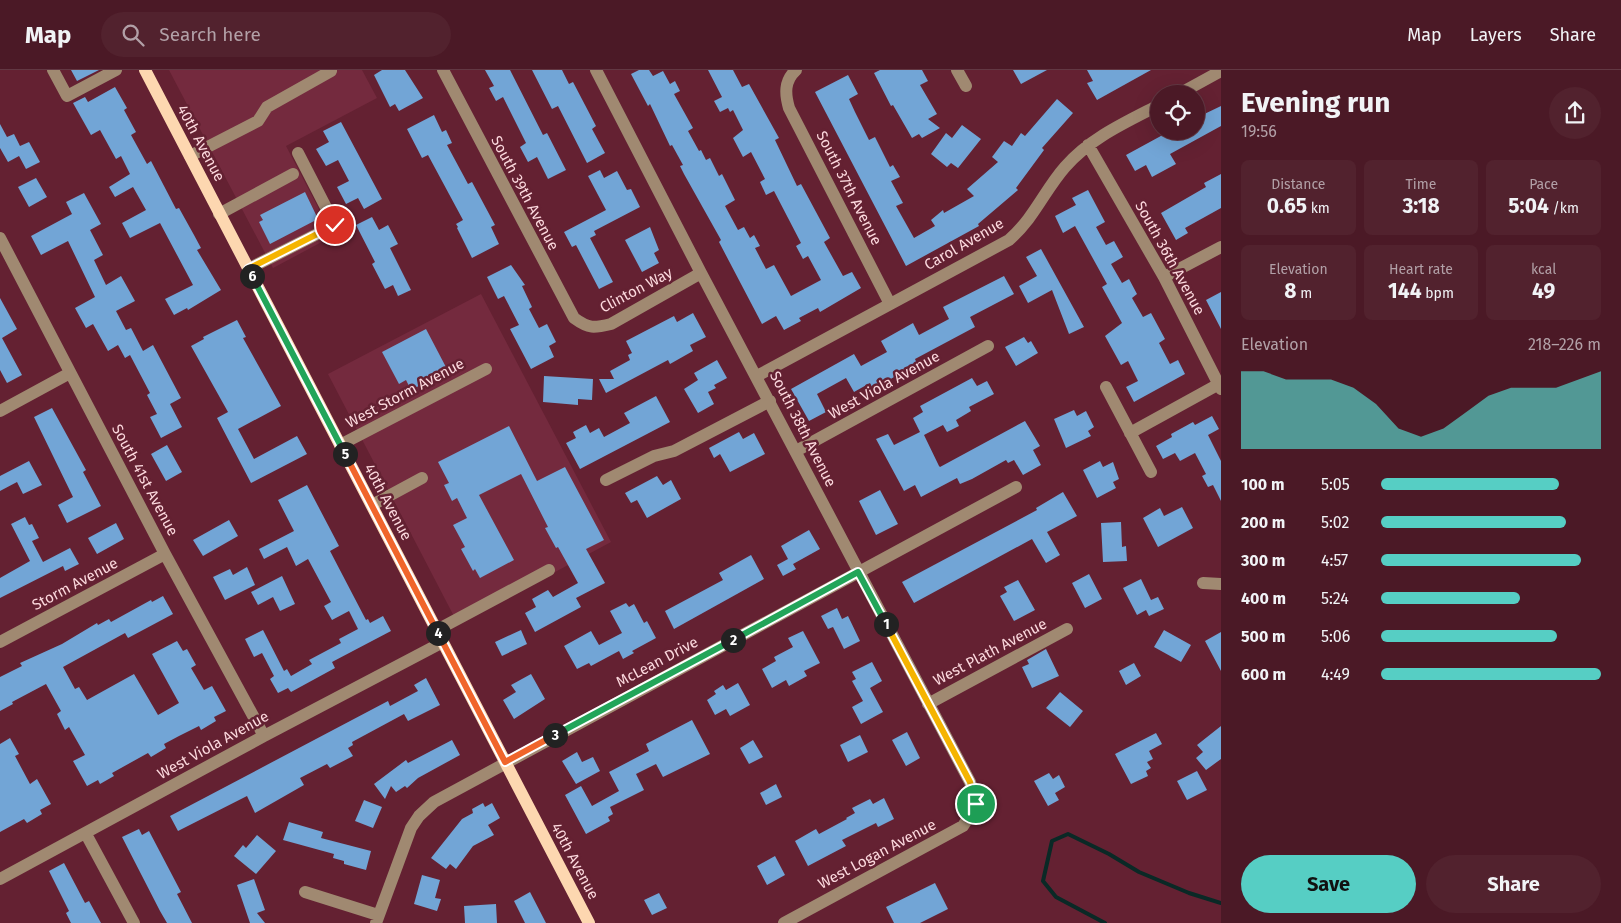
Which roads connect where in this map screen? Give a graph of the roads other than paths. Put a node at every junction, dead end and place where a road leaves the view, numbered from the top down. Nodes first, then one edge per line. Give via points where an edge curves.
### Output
1 (53, 70) edge
2 (116, 70) edge
3 (144, 70) edge
4 (442, 70) edge
5 (596, 70) edge
6 (796, 70) edge
7 (956, 70) edge
8 (1221, 71) edge
9 (331, 72) dead end
10 (1195, 85) edge
11 (966, 86) dead end
12 (1150, 110) edge
13 (1088, 145) junction
14 (298, 153) dead end
15 (190, 156) junction
16 (293, 174) dead end
17 (219, 214) junction
18 (0, 238) edge
19 (1221, 246) edge
20 (248, 269) junction
21 (701, 274) junction
22 (1164, 277) junction
23 (890, 304) junction
24 (585, 326) joint
25 (988, 346) dead end
26 (486, 369) dead end
27 (70, 372) junction
28 (757, 376) junction
29 (1220, 386) edge
30 (1106, 388) dead end
31 (770, 400) junction
32 (0, 411) edge
33 (1130, 433) junction
34 (340, 445) junction
35 (796, 451) junction
36 (1151, 472) dead end
37 (422, 478) dead end
38 (606, 480) dead end
39 (1016, 487) dead end
40 (372, 505) junction
41 (165, 554) junction
42 (549, 570) dead end
43 (858, 572) junction
44 (1203, 583) dead end
45 (1221, 584) edge
46 (1067, 629) dead end
47 (437, 630) junction
48 (0, 642) edge
49 (443, 642) junction
50 (928, 704) junction
51 (264, 736) junction
52 (505, 762) junction
53 (976, 804) joint
54 (86, 834) junction
55 (0, 879) edge
56 (305, 892) dead end
57 (377, 919) edge
58 (134, 923) edge
59 (589, 923) edge
60 (784, 923) edge

1 - 2 street via 67,96
3 - 15 main road, 40th Avenue
4 - 24 street, South 39th Avenue via 569,311
5 - 21 street, South 38th Avenue
6 - 23 street, South 37th Avenue via 786,85 789,108
7 - 11 street
8 - 10 street
9 - 15 street via 267,107 258,121
12 - 13 street, Carol Avenue
13 - 22 street, South 36th Avenue
13 - 23 street, Carol Avenue via 1065,167 1026,225 1009,240
14 - 20 street via 335,225
15 - 17 main road, 40th Avenue
16 - 17 street
17 - 20 main road, 40th Avenue
18 - 27 street, South 41st Avenue
19 - 22 street
20 - 34 main road, 40th Avenue
21 - 24 street, Clinton Way via 611,324
21 - 28 street, South 38th Avenue
22 - 29 street, South 36th Avenue
23 - 28 street, Carol Avenue
25 - 35 street, West Viola Avenue
26 - 34 street, West Storm Avenue
27 - 32 street
27 - 41 street, South 41st Avenue
28 - 31 street, South 38th Avenue
29 - 33 street
30 - 33 street
31 - 35 street, South 38th Avenue
31 - 38 street via 674,451 654,456
33 - 36 street
34 - 40 main road, 40th Avenue
35 - 43 street, South 38th Avenue
37 - 40 street
39 - 43 street, McLean Drive
40 - 47 main road, 40th Avenue
41 - 48 street, Storm Avenue
41 - 51 street, South 41st Avenue
42 - 47 street
43 - 50 street, South 38th Avenue
43 - 52 street, McLean Drive
44 - 45 street
46 - 50 street, West Plath Avenue
47 - 49 main road, 40th Avenue
49 - 51 street, West Viola Avenue
49 - 52 main road, 40th Avenue
50 - 53 street, South 38th Avenue via 970,782
51 - 54 street, West Viola Avenue
52 - 57 street, McLean Drive via 434,802 419,816 403,847
52 - 59 main road, 40th Avenue
53 - 60 street, West Logan Avenue via 963,826
54 - 55 street, West Viola Avenue
54 - 58 street
56 - 57 street

